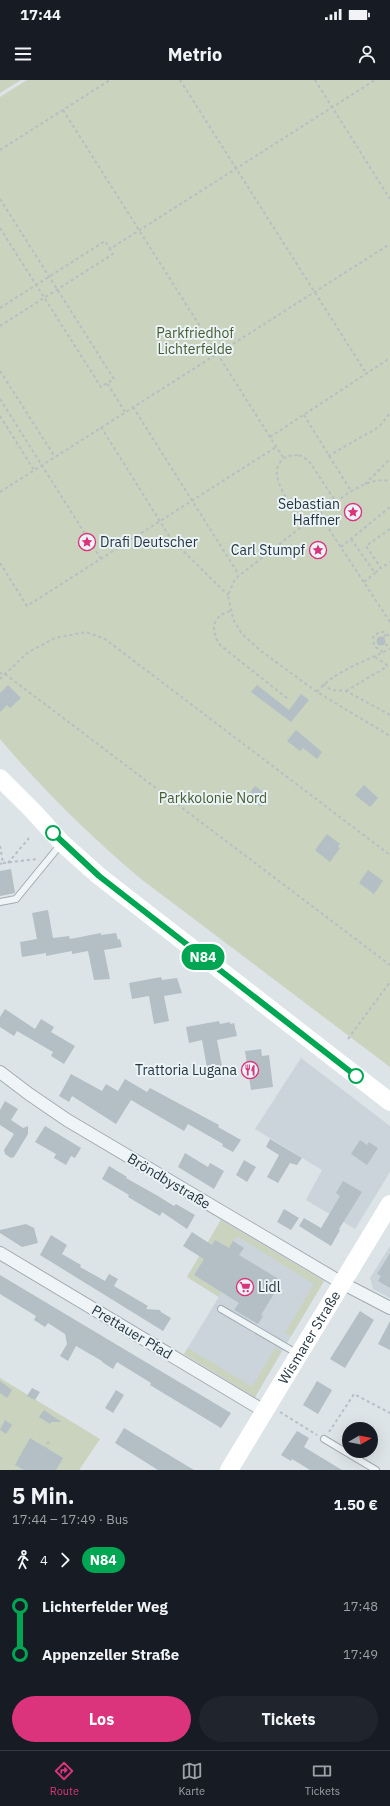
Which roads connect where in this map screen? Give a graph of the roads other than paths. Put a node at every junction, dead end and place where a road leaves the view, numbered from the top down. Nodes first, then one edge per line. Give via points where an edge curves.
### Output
1 (1, 780) edge
2 (62, 843) junction
3 (0, 902) edge
4 (0, 1072) edge
5 (390, 1102) edge
6 (390, 1204) edge
7 (0, 1253) edge
8 (342, 1283) junction
9 (390, 1308) edge
10 (222, 1309) dead end
11 (299, 1354) junction
12 (272, 1412) junction
13 (324, 1439) road end
14 (229, 1470) edge
15 (376, 1470) edge

1 - 2 main road
2 - 3 lane via 16,899
2 - 5 main road via 144,913
4 - 8 street, Bröndbystraße via 67,1120
6 - 8 main road, Wismarer Straße
7 - 12 street, Prettauer Pfad
8 - 9 street, Bröndbystraße
8 - 11 main road, Wismarer Straße
10 - 11 lane
11 - 12 main road, Wismarer Straße
12 - 14 main road, Wismarer Straße
13 - 15 lane

